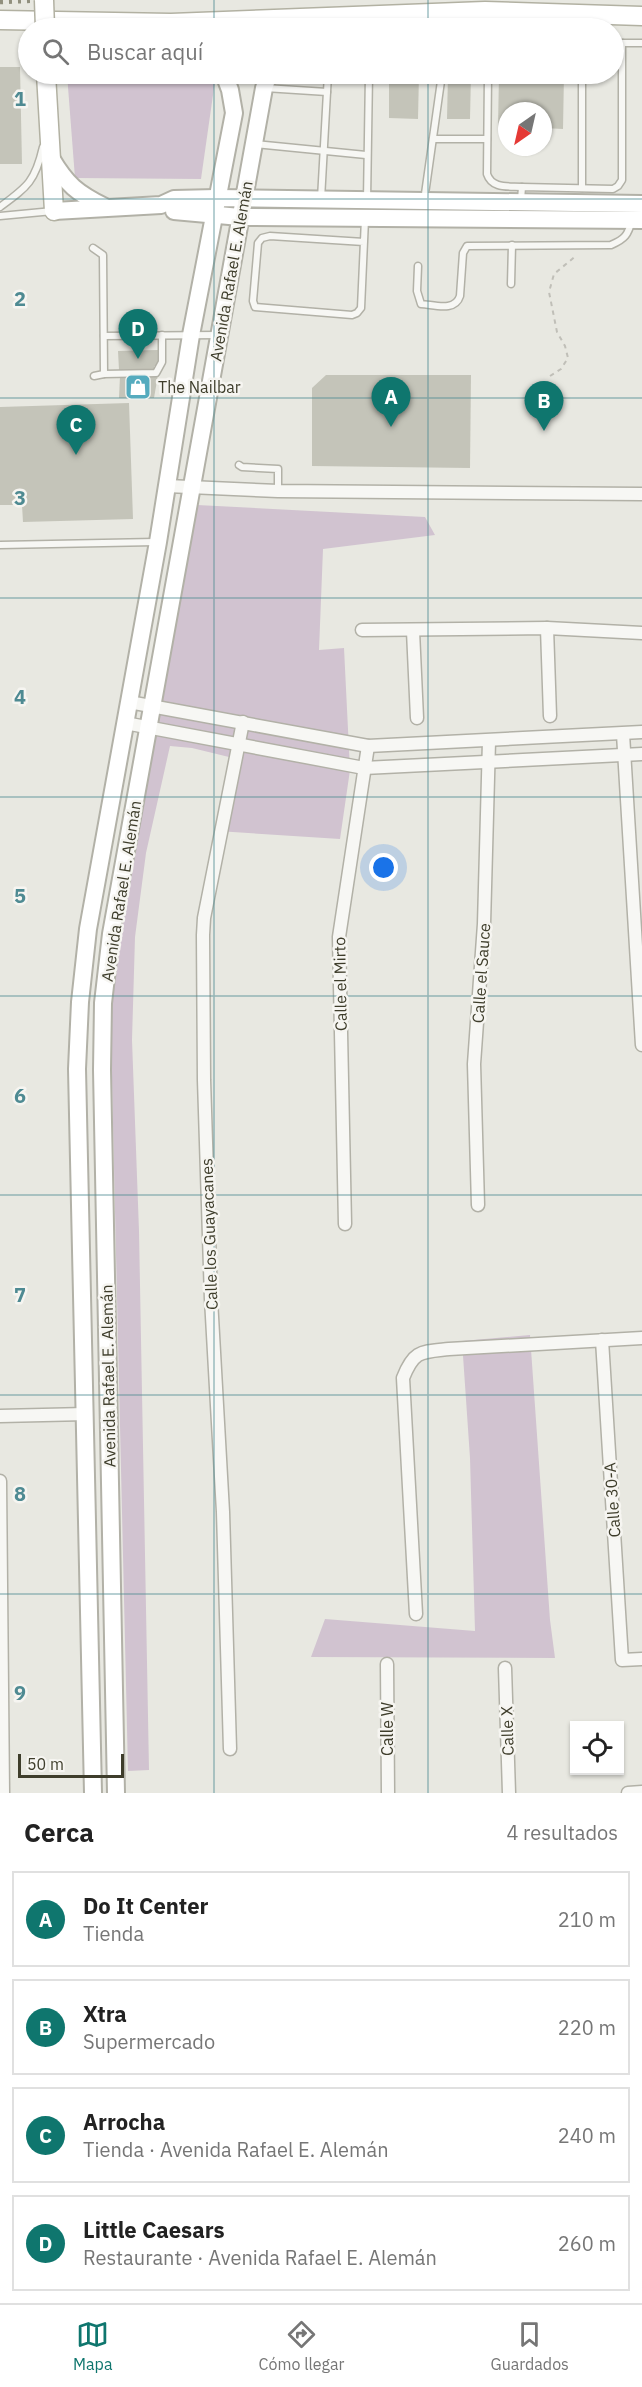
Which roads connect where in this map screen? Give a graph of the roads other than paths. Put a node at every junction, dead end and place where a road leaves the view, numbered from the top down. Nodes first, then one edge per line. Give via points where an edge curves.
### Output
1 (44, 0) edge
2 (485, 11) junction
3 (409, 13) junction
4 (642, 16) edge
5 (45, 18) edge
6 (332, 18) edge
7 (404, 18) edge
8 (492, 18) edge
9 (0, 20) edge
10 (18, 21) edge
11 (624, 43) edge
12 (642, 43) edge
13 (46, 84) edge
14 (228, 84) edge
15 (266, 84) edge
16 (283, 84) edge
17 (327, 84) edge
18 (369, 84) edge
19 (441, 84) edge
20 (488, 84) edge
21 (582, 84) edge
22 (622, 84) edge
23 (327, 92) junction
24 (48, 118) junction
25 (433, 139) junction
26 (487, 139) junction
27 (254, 144) junction
28 (324, 151) junction
29 (366, 155) junction
30 (51, 158) junction
31 (582, 188) junction
32 (216, 198) junction
33 (244, 198) junction
34 (321, 199) junction
35 (367, 200) junction
36 (424, 201) junction
37 (522, 203) junction
38 (642, 204) edge
39 (0, 207) edge
40 (106, 207) junction
41 (168, 208) junction
42 (54, 211) junction
43 (0, 216) edge
44 (214, 216) junction
45 (240, 217) junction
46 (365, 218) junction
47 (637, 220) edge
48 (364, 242) junction
49 (512, 245) junction
50 (93, 248) dead end
51 (205, 258) junction
52 (418, 266) dead end
53 (511, 284) dead end
54 (162, 335) junction
55 (191, 335) junction
56 (219, 335) junction
57 (104, 336) junction
58 (104, 374) junction
59 (94, 376) dead end
60 (239, 465) dead end
61 (167, 486) junction
62 (191, 489) junction
63 (278, 491) junction
64 (642, 494) edge
65 (158, 542) junction
66 (0, 545) edge
67 (547, 628) junction
68 (362, 630) dead end
69 (413, 631) junction
70 (642, 633) edge
71 (129, 702) junction
72 (152, 705) junction
73 (550, 716) dead end
74 (417, 718) dead end
75 (125, 723) junction
76 (243, 723) junction
77 (148, 726) junction
78 (642, 732) edge
79 (623, 734) junction
80 (489, 741) junction
81 (239, 746) junction
82 (368, 746) junction
83 (642, 754) edge
84 (625, 756) junction
85 (489, 762) junction
86 (364, 768) junction
87 (642, 1045) edge
88 (478, 1205) dead end
89 (345, 1224) dead end
90 (642, 1338) edge
91 (602, 1340) junction
92 (86, 1414) junction
93 (0, 1416) edge
94 (0, 1481) edge
95 (416, 1614) dead end
96 (642, 1659) edge
97 (387, 1664) dead end
98 (505, 1668) dead end
99 (230, 1749) dead end
100 (642, 1792) edge
101 (3, 1793) edge
102 (93, 1793) edge
103 (116, 1793) edge
104 (388, 1793) edge
105 (509, 1793) edge
106 (628, 1793) edge

1 - 5 main road, bridge
2 - 3 main road
2 - 4 main road
2 - 8 lane
3 - 6 main road
3 - 7 lane
9 - 10 main road
11 - 12 lane
13 - 24 main road
14 - 32 main road, Avenida Rafael E. Alemán via 234,113
15 - 27 main road, Avenida Rafael E. Alemán
16 - 23 lane
17 - 23 lane
18 - 29 lane
19 - 25 lane
20 - 26 lane
21 - 31 lane
22 - 31 lane via 622,180 613,189
23 - 28 lane
24 - 30 main road
24 - 39 lane via 32,180
25 - 26 lane
25 - 36 lane
26 - 37 lane via 489,180
27 - 28 lane
27 - 33 main road, Avenida Rafael E. Alemán
28 - 29 lane
28 - 34 lane
29 - 35 lane
30 - 40 main road via 70,187
30 - 42 main road
31 - 37 lane
32 - 33 main road
32 - 41 main road via 174,199
32 - 44 main road, Avenida Rafael E. Alemán
33 - 34 main road
33 - 45 main road, Avenida Rafael E. Alemán
34 - 35 main road
35 - 36 main road
35 - 46 lane
36 - 37 main road
37 - 38 main road
37 - 46 main road
37 - 47 main road
40 - 41 main road
40 - 42 main road
41 - 44 main road
41 - 51 main road via 188,218 198,229
42 - 43 lane
44 - 45 main road
44 - 51 main road, Avenida Rafael E. Alemán
45 - 46 main road
45 - 56 main road, Avenida Rafael E. Alemán
46 - 48 lane
47 - 49 lane via 623,240 611,245
48 - 48 lane via 262,238 258,243 255,307 357,313 361,308
49 - 52 lane via 467,246 460,296 453,306 421,304
49 - 53 lane
50 - 57 lane via 103,255
51 - 55 main road, Avenida Rafael E. Alemán
54 - 55 lane
54 - 57 lane
54 - 58 lane via 162,362 156,373
55 - 56 lane
55 - 61 main road, Avenida Rafael E. Alemán
56 - 62 main road, Avenida Rafael E. Alemán
57 - 58 lane
58 - 59 lane
60 - 63 lane via 278,468
61 - 62 street
61 - 65 main road, Avenida Rafael E. Alemán
62 - 63 street
62 - 72 main road, Avenida Rafael E. Alemán
63 - 64 street
65 - 66 lane
65 - 71 main road, Avenida Rafael E. Alemán
67 - 69 street
67 - 70 street
67 - 73 street
68 - 69 street
69 - 74 street
71 - 72 street
71 - 75 main road, Avenida Rafael E. Alemán
72 - 76 street
72 - 77 main road, Avenida Rafael E. Alemán
75 - 77 street
75 - 92 main road, Avenida Rafael E. Alemán via 88,929 80,1002 77,1069
76 - 81 street, Calle los Guayacanes
76 - 82 street
77 - 81 street
77 - 103 main road, Avenida Rafael E. Alemán via 111,934 104,1003 102,1082
78 - 79 street
79 - 80 street
79 - 84 street
80 - 82 street
80 - 85 street, Calle el Sauce
81 - 86 street
81 - 99 street, Calle los Guayacanes via 203,934 210,1288 223,1512
82 - 86 street, Calle el Mirto
83 - 84 street
84 - 85 street
84 - 87 street
85 - 86 street
85 - 88 street, Calle el Sauce via 484,924 474,1064
86 - 89 street, Calle el Mirto via 339,937
90 - 91 street
91 - 95 street via 449,1349 413,1356 403,1378
91 - 96 street, Calle 30-A via 622,1660
92 - 93 street
92 - 102 main road, Avenida Rafael E. Alemán
94 - 101 street
97 - 104 street, Calle W
98 - 105 street, Calle X
100 - 106 street

